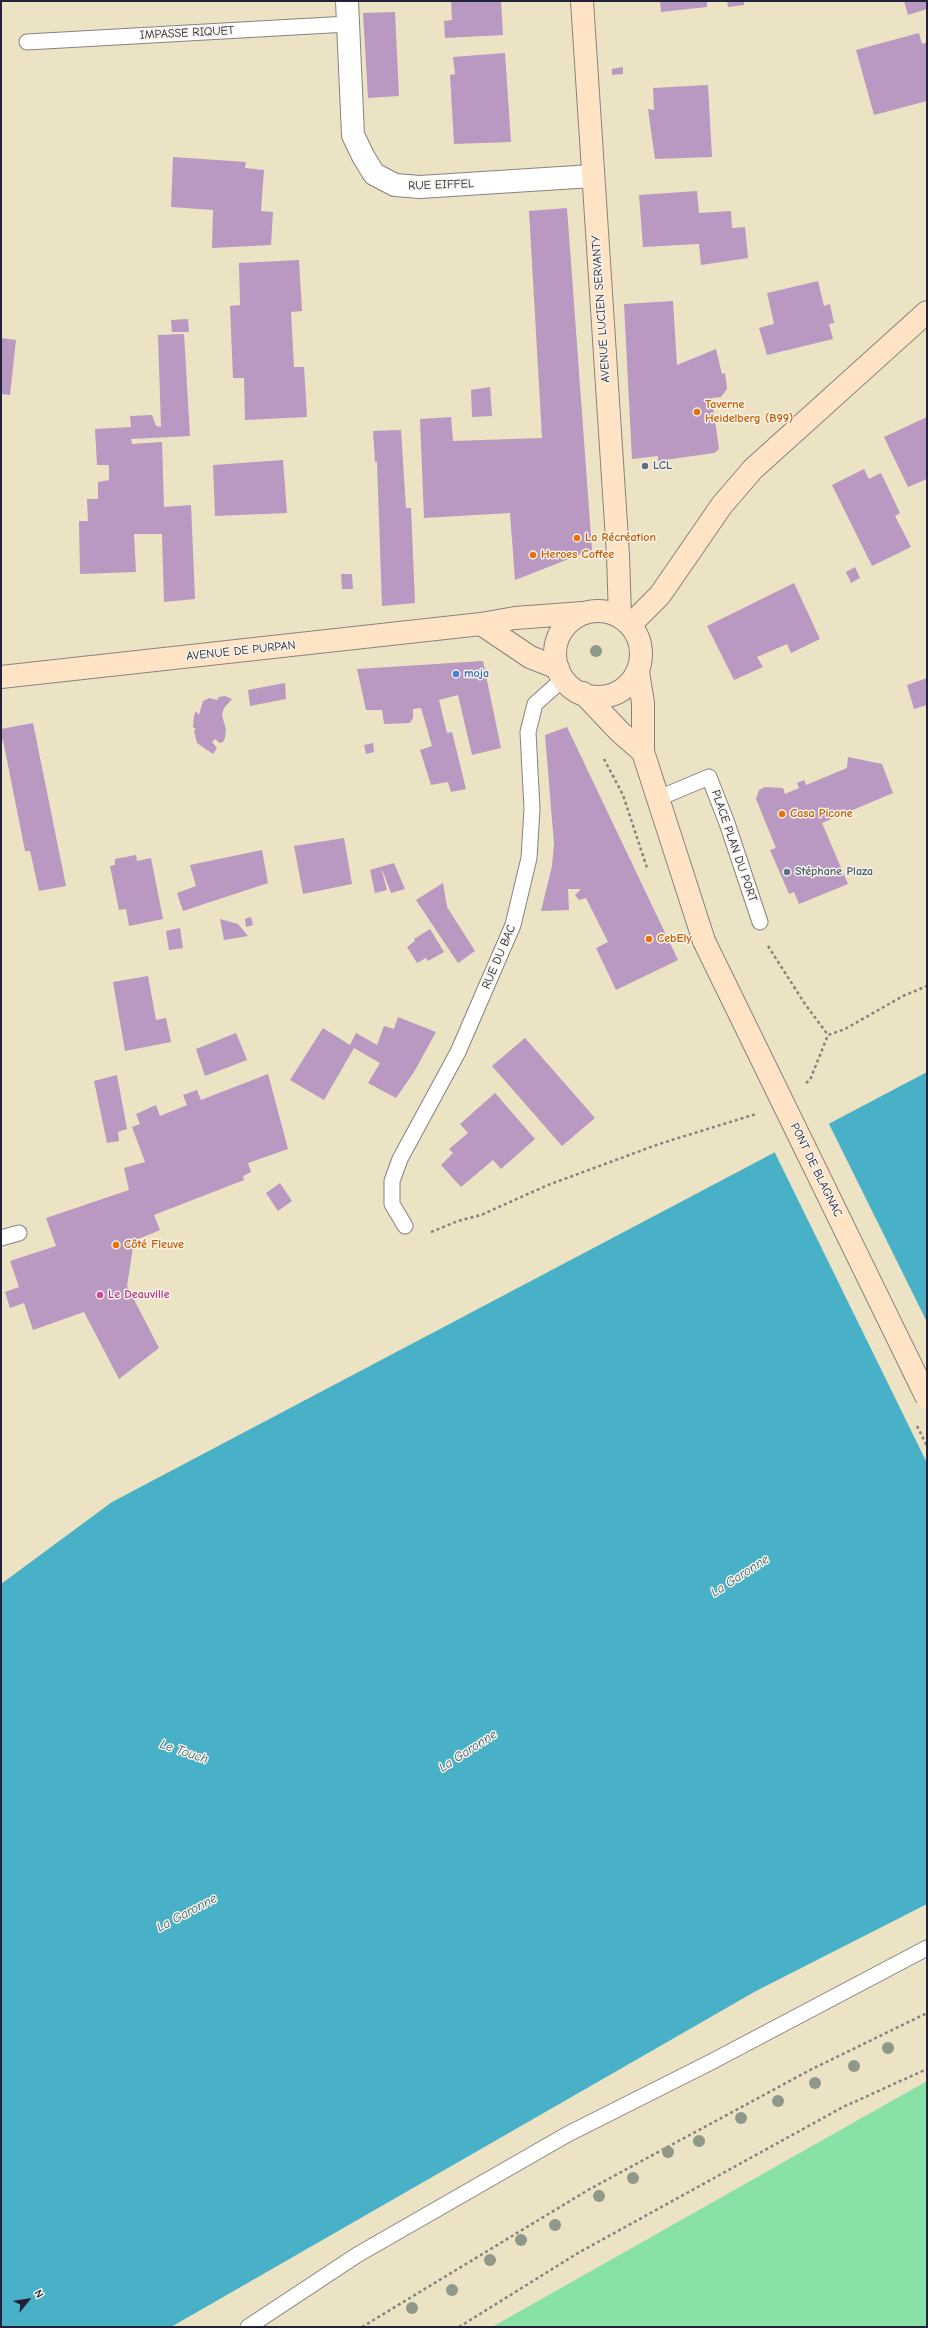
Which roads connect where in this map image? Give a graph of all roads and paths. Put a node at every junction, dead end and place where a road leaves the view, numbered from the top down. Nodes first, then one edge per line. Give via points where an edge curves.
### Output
1 (347, 1) edge
2 (582, 1) edge
3 (348, 24) junction
4 (27, 42) dead end
5 (592, 176) junction
6 (927, 312) edge
7 (583, 613) junction
8 (625, 621) junction
9 (481, 624) junction
10 (638, 672) junction
11 (560, 674) junction
12 (1, 677) edge
13 (583, 693) junction
14 (643, 752) junction
15 (659, 798) junction
16 (760, 922) joint
17 (927, 986) edge
18 (828, 1035) junction
19 (803, 1084) dead end
20 (758, 1113) dead end
21 (405, 1226) joint
22 (18, 1233) dead end
23 (1, 1238) edge
24 (927, 1398) edge
25 (927, 1948) edge
26 (927, 2013) edge
27 (927, 2068) edge
28 (248, 2327) edge
29 (362, 2327) edge
30 (459, 2327) edge

1 - 3 street, RUE EIFFEL
2 - 5 main road, AVENUE LUCIEN SERVANTY
3 - 4 lane, IMPASSE RIQUET
3 - 5 street, RUE EIFFEL via 353,135 374,174 395,185 420,187
5 - 8 main road, AVENUE LUCIEN SERVANTY via 618,555
6 - 8 main road via 753,469 722,505 660,595
7 - 8 main road via 608,612
7 - 9 main road, AVENUE DE PURPAN via 515,618
7 - 11 main road via 571,620 558,636 555,647
8 - 10 main road via 637,637 640,650
9 - 11 main road
9 - 12 main road, AVENUE DE PURPAN
10 - 13 main road via 632,682 621,690 607,695 593,696
10 - 14 main road via 643,703
11 - 13 main road via 570,687
11 - 21 lane, RUE DU BAC via 535,704 528,732 532,808 529,858 514,925 458,1052 400,1160 392,1181 392,1204
13 - 14 main road
14 - 15 main road, PONT DE BLAGNAC
15 - 16 lane, PLACE PLAN DU PORT via 709,777
15 - 24 main road, PONT DE BLAGNAC, bridge via 704,941
16 - 18 path via 770,952
17 - 18 path via 903,996 845,1029
18 - 19 path via 810,1080
20 - 21 path via 752,1117 659,1144 548,1185 481,1215 458,1221 434,1232 418,1234
22 - 23 lane
25 - 28 lane via 568,2134 357,2255
26 - 29 path via 810,2070 588,2190
27 - 30 path via 843,2107 585,2249

